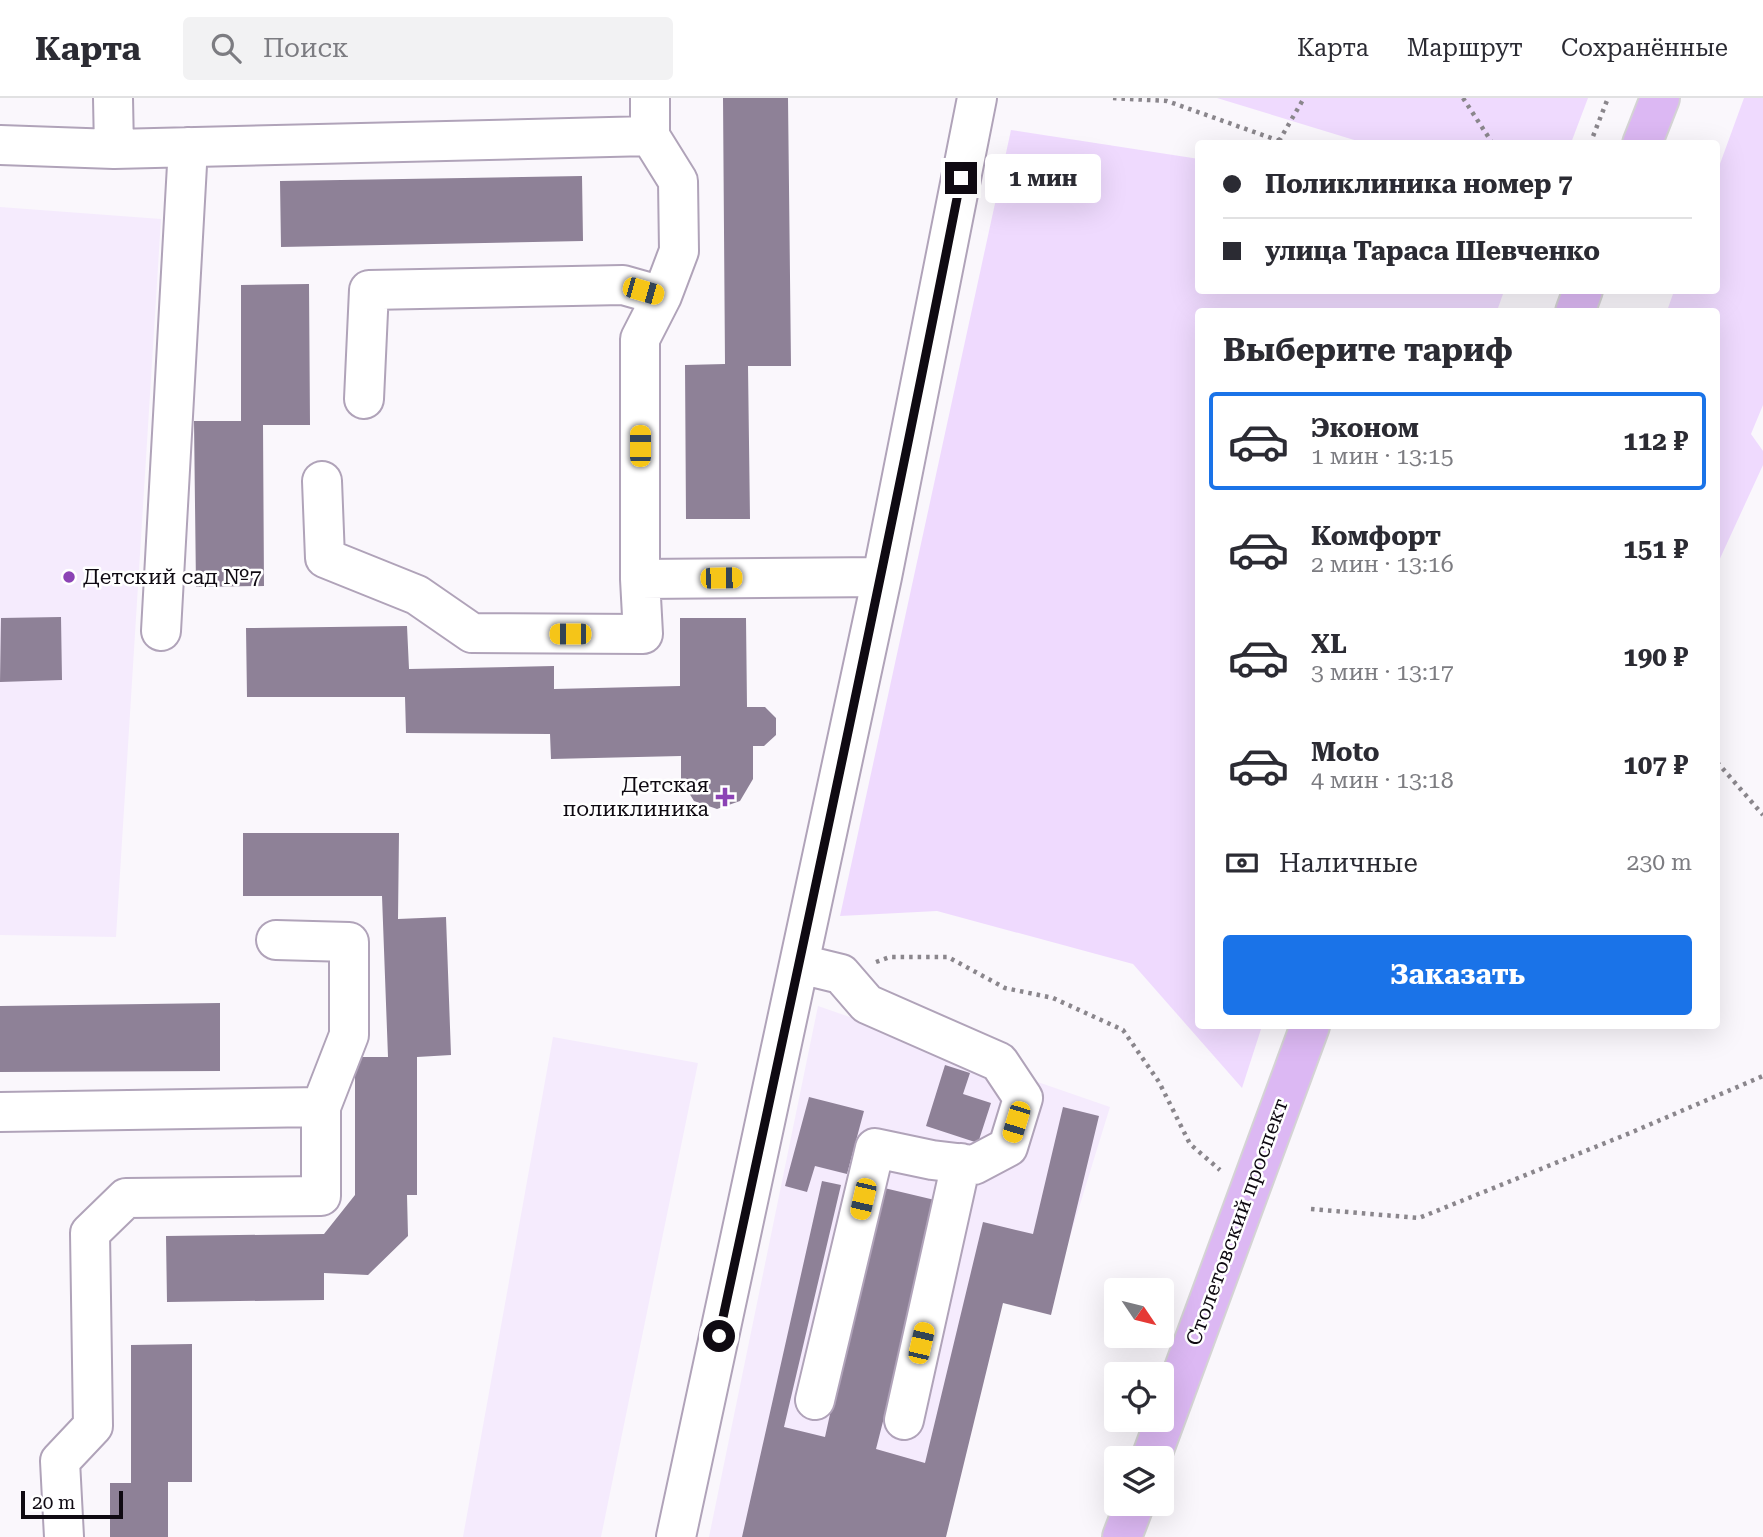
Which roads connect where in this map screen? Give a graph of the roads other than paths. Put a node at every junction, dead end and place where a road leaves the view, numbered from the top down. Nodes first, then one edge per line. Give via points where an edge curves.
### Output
1 (113, 98) edge
2 (650, 98) edge
3 (977, 98) edge
4 (1660, 98) edge
5 (650, 135) junction
6 (1644, 140) edge
7 (0, 145) edge
8 (188, 147) junction
9 (114, 149) junction
10 (662, 296) junction
11 (364, 399) dead end
12 (321, 481) dead end
13 (882, 577) junction
14 (640, 579) junction
15 (161, 631) dead end
16 (275, 940) dead end
17 (800, 964) junction
18 (1309, 1029) edge
19 (321, 1107) junction
20 (0, 1112) edge
21 (961, 1163) junction
22 (815, 1401) dead end
23 (904, 1420) dead end
24 (1155, 1446) edge
25 (1130, 1516) edge
26 (64, 1537) edge
27 (676, 1537) edge
28 (1122, 1537) edge

1 - 9 street
2 - 5 street
3 - 13 street
4 - 6 main road
5 - 8 street
5 - 10 street via 678,181 679,251
7 - 9 street
8 - 9 street
8 - 15 street
10 - 11 street via 623,285 369,290
10 - 14 street via 640,339
12 - 14 street via 326,558 417,594 471,633 643,634
13 - 14 street
13 - 17 street
16 - 19 street via 349,942 349,1035
17 - 21 street via 841,974 867,1004 999,1062 1023,1098 1008,1147 974,1165
17 - 27 street
18 - 24 main road, Столетовский проспект
19 - 20 street
19 - 26 street via 321,1196 126,1198 90,1233 93,1426 60,1461
21 - 22 street via 875,1149
21 - 23 street
25 - 28 main road

